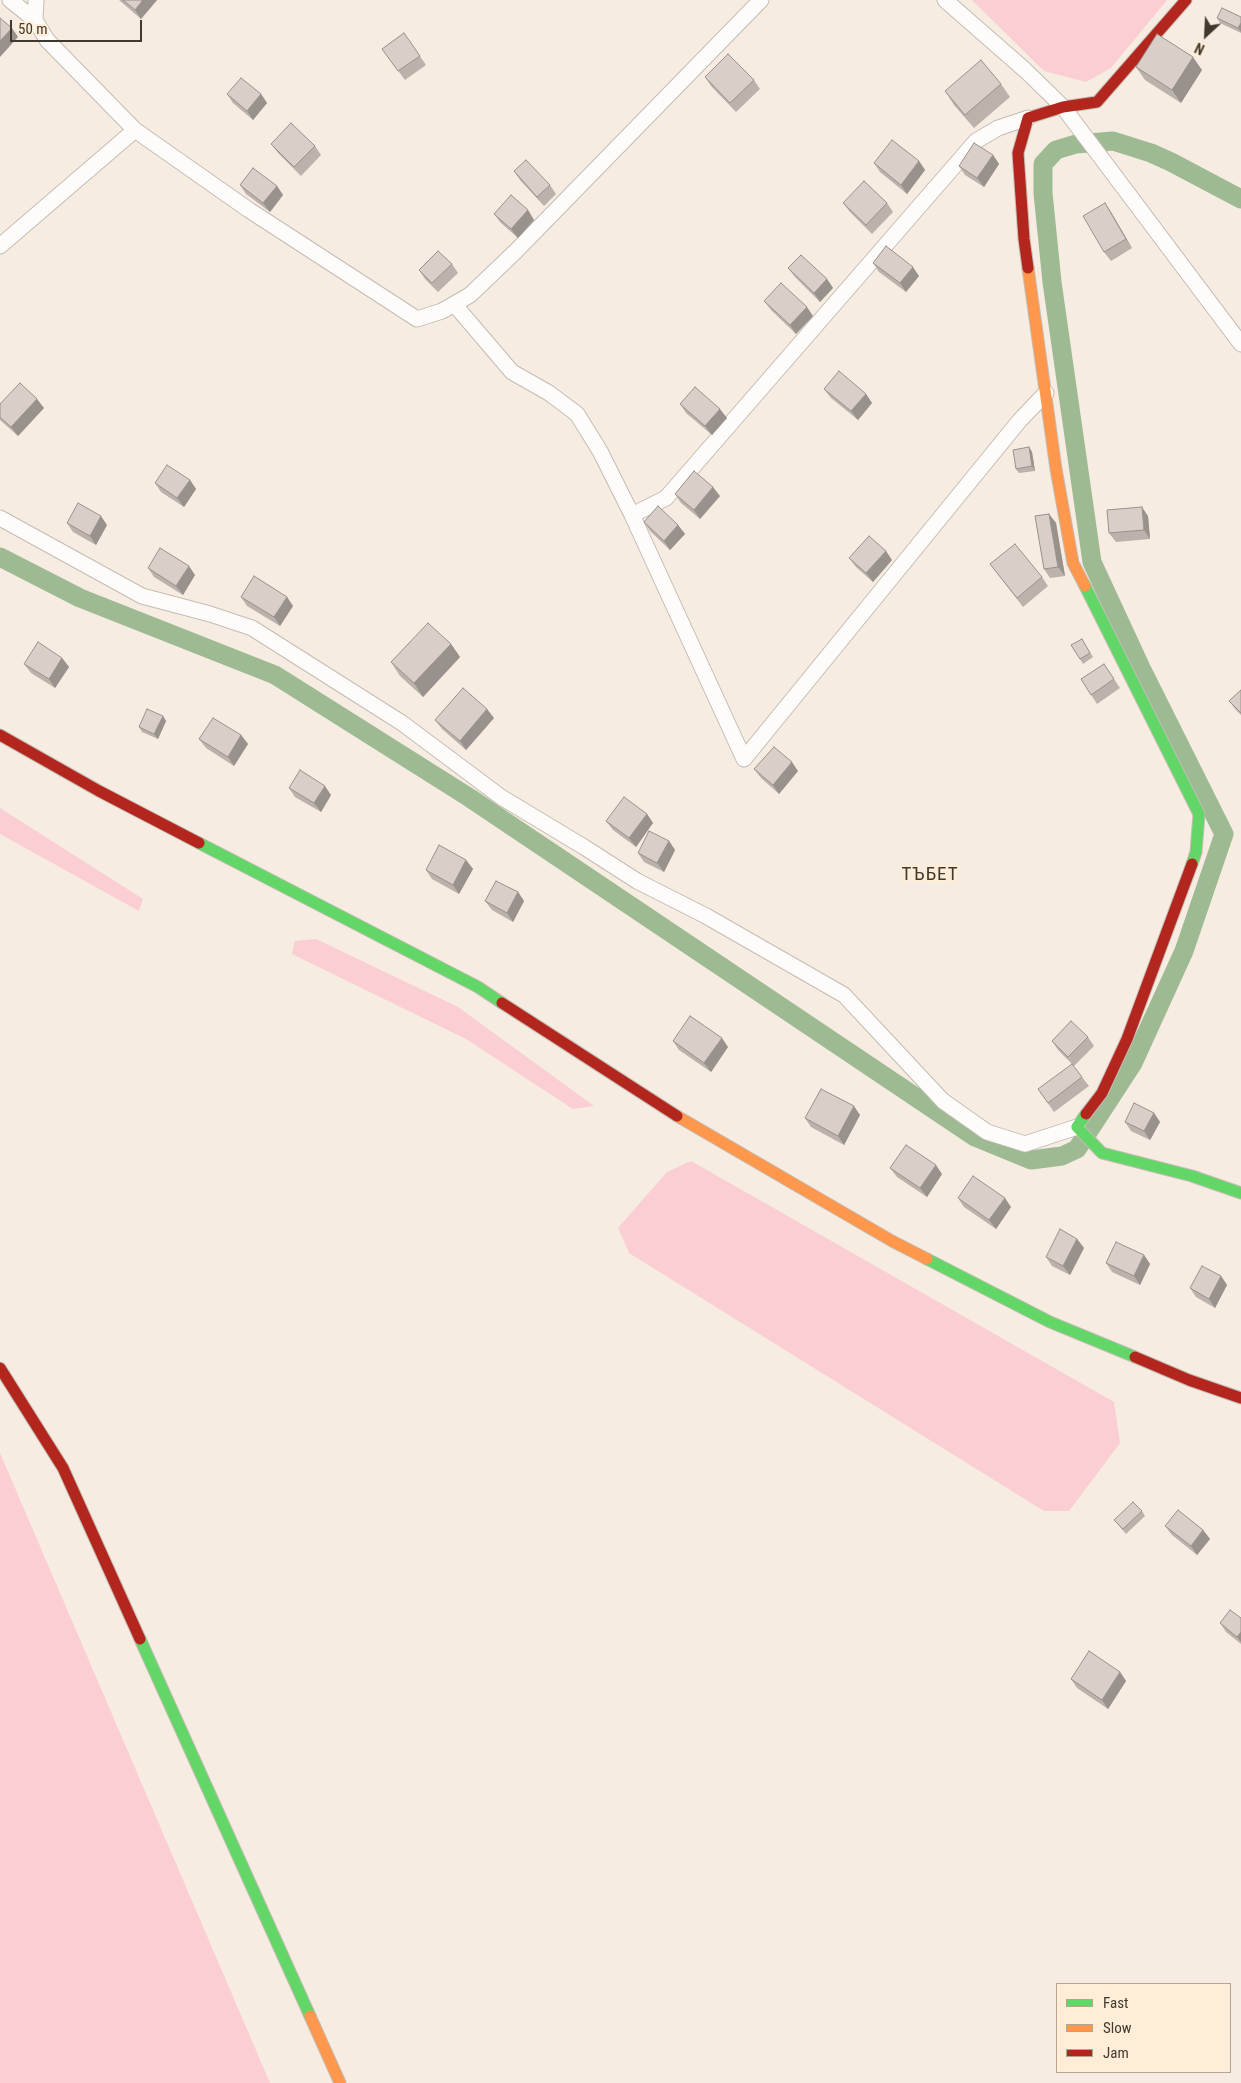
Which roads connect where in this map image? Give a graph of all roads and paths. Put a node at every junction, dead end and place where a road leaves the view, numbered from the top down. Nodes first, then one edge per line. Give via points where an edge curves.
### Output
1 (10, 0) edge
2 (36, 0) edge
3 (761, 0) edge
4 (945, 0) edge
5 (1186, 0) edge
6 (35, 20) junction
7 (1063, 106) junction
8 (1028, 118) junction
9 (135, 130) junction
10 (0, 246) edge
11 (454, 304) junction
12 (1241, 344) edge
13 (1046, 394) junction
14 (632, 515) junction
15 (0, 518) edge
16 (0, 734) edge
17 (1077, 1127) junction
18 (1241, 1193) edge
19 (0, 1368) edge
20 (1241, 1398) edge
21 (340, 2083) edge

1 - 6 street
2 - 6 street
3 - 11 street via 516,251 470,295
4 - 7 street
5 - 7 street via 1097,102
6 - 9 street via 47,40
7 - 8 street
7 - 12 street
8 - 13 street via 1018,153 1024,239
8 - 14 street via 976,140 666,498
9 - 10 street
9 - 11 street via 249,210 417,318
11 - 14 street via 512,372 577,414
13 - 14 street via 1020,420 744,759
13 - 17 street via 1073,563 1199,814 1196,852 1127,1039 1102,1092
15 - 17 street via 142,596 252,628 402,723 502,797 637,881 706,916 844,995 943,1101 987,1132 1025,1144
16 - 20 street via 99,792 478,987 658,1105 892,1241 1050,1322 1189,1380
17 - 18 street via 1102,1153 1192,1176
19 - 21 street via 63,1468

